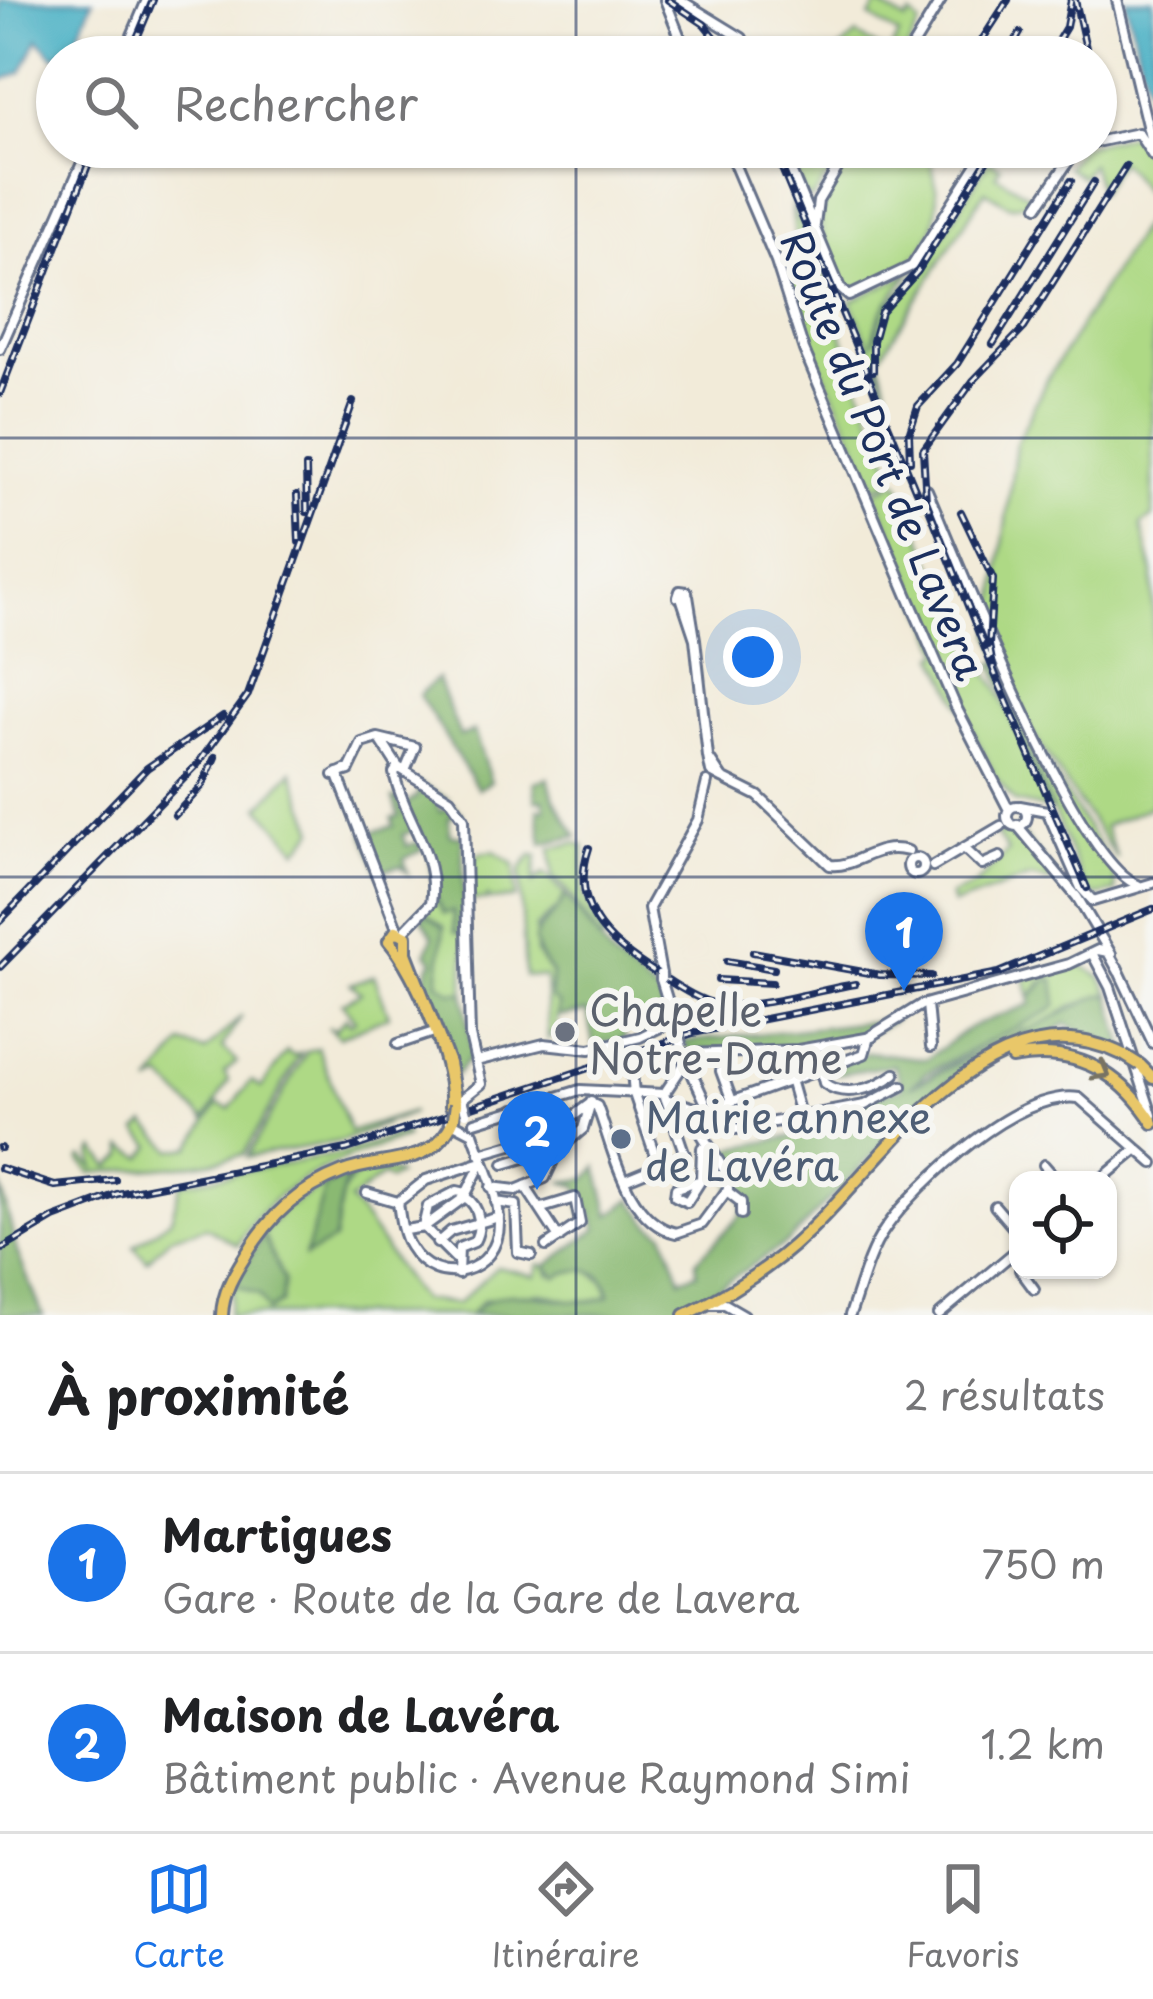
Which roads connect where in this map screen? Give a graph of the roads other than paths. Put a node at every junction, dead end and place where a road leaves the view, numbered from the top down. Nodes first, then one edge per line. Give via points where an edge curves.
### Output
1 (147, 0) edge
2 (663, 0) edge
3 (680, 0) edge
4 (941, 0) edge
5 (1117, 0) edge
6 (670, 14) junction
7 (132, 36) edge
8 (679, 36) edge
9 (728, 36) edge
10 (918, 36) edge
11 (1144, 132) junction
12 (1117, 135) edge
13 (1153, 153) edge
14 (80, 168) edge
15 (735, 168) edge
16 (790, 168) edge
17 (837, 168) edge
18 (975, 168) edge
19 (1064, 168) edge
20 (823, 190) junction
21 (800, 191) junction
22 (1038, 206) dead end
23 (819, 238) junction
24 (0, 349) edge
25 (927, 490) dead end
26 (685, 598) dead end
27 (385, 742) junction
28 (402, 769) junction
29 (713, 775) junction
30 (1015, 816) junction
31 (965, 849) junction
32 (1000, 857) dead end
33 (1153, 881) edge
34 (1128, 887) junction
35 (1088, 897) junction
36 (1085, 909) junction
37 (399, 938) junction
38 (1111, 956) junction
39 (1094, 960) junction
40 (927, 1004) junction
41 (675, 1023) junction
42 (434, 1032) junction
43 (869, 1037) junction
44 (1153, 1042) edge
45 (398, 1044) dead end
46 (931, 1046) dead end
47 (685, 1057) junction
48 (476, 1061) junction
49 (821, 1070) junction
50 (632, 1071) dead end
51 (722, 1071) dead end
52 (895, 1074) dead end
53 (1153, 1078) edge
54 (791, 1083) junction
55 (954, 1083) junction
56 (902, 1086) dead end
57 (634, 1094) junction
58 (593, 1096) junction
59 (665, 1097) junction
60 (731, 1101) junction
61 (515, 1108) junction
62 (710, 1108) junction
63 (458, 1117) junction
64 (802, 1118) junction
65 (1153, 1120) edge
66 (550, 1133) junction
67 (525, 1141) junction
68 (704, 1142) junction
69 (1135, 1151) junction
70 (551, 1154) junction
71 (481, 1158) junction
72 (1153, 1163) edge
73 (504, 1164) dead end
74 (1044, 1165) dead end
75 (659, 1166) junction
76 (647, 1171) junction
77 (1049, 1171) edge
78 (1111, 1171) edge
79 (624, 1180) junction
80 (700, 1180) dead end
81 (651, 1182) dead end
82 (525, 1186) junction
83 (491, 1187) junction
84 (728, 1192) junction
85 (367, 1193) dead end
86 (465, 1196) junction
87 (398, 1202) junction
88 (496, 1202) junction
89 (994, 1206) dead end
90 (542, 1208) junction
91 (829, 1210) junction
92 (741, 1214) dead end
93 (442, 1215) junction
94 (499, 1217) junction
95 (478, 1221) junction
96 (1009, 1223) edge
97 (424, 1227) junction
98 (404, 1230) junction
99 (451, 1231) junction
100 (560, 1238) junction
101 (436, 1244) junction
102 (546, 1246) dead end
103 (531, 1255) dead end
104 (1009, 1256) edge
105 (455, 1258) junction
106 (458, 1274) junction
107 (1026, 1279) edge
108 (746, 1281) junction
109 (1034, 1289) dead end
110 (708, 1304) junction
111 (742, 1314) edge
112 (224, 1315) edge
113 (675, 1315) edge
114 (685, 1315) edge
115 (850, 1315) edge
116 (938, 1315) edge

1 - 7 street
2 - 6 street
3 - 6 street
3 - 9 street
4 - 10 street
5 - 11 street
6 - 8 street
11 - 12 street
11 - 13 street
14 - 24 street
15 - 30 street, Route du Port de Lavera via 956,707
16 - 21 street
17 - 20 street
18 - 23 street via 918,259 899,275 845,295
19 - 22 street
20 - 21 street via 812,200
20 - 23 street via 814,221
21 - 23 street
25 - 34 street via 1030,734
26 - 29 street
27 - 28 street
27 - 28 street via 415,747
27 - 37 street via 362,742 349,770 336,774
28 - 37 street via 399,796 431,862 431,902
28 - 48 street via 455,803 464,819
29 - 31 street via 758,796 830,866 871,850 919,862
29 - 41 street via 649,908
30 - 31 street
30 - 35 street via 1037,806 1047,811
30 - 36 street, Route du Port de Lavera
31 - 32 street via 982,865
33 - 34 street
34 - 35 street
34 - 35 street via 1102,902
36 - 38 street, Route du Port de Lavera
36 - 39 street via 1097,937
37 - 42 main road
37 - 63 main road via 454,1079
38 - 39 street via 1102,950
38 - 39 street via 1107,966
38 - 44 street, Route du Port de Lavera
39 - 40 street
39 - 65 street
40 - 43 street
40 - 46 street
41 - 47 street, bridge
41 - 48 street via 590,1049 555,1045
42 - 45 street
42 - 63 main road
43 - 47 street
43 - 49 street via 865,1053
47 - 59 street
47 - 62 street
48 - 63 street via 481,1084
49 - 52 street via 826,1085 841,1091
49 - 54 street
50 - 57 street
51 - 60 street
53 - 55 main road, bridge via 1124,1055 1084,1042 987,1062
54 - 60 street
54 - 64 street
55 -> 65 main road via 1014,1057 1067,1057 1114,1078
55 - 91 main road
56 - 64 street via 865,1106
57 - 58 street
57 - 59 street
57 - 75 street
58 - 61 street via 580,1090
58 - 66 street
58 - 70 street via 581,1132
58 - 79 street
59 - 62 street
59 - 75 street via 685,1153
60 - 62 street
61 - 63 street
61 - 67 street
62 - 64 street via 736,1130
62 - 68 street
63 - 71 street
63 - 112 main road via 415,1157 349,1169 292,1200 240,1264
66 - 67 street
66 - 70 street
67 - 71 street
68 - 80 street
68 - 84 street via 727,1174
69 - 72 street
69 - 78 street
69 - 115 street via 1079,1098 1023,1108 920,1189 883,1231
70 - 73 street
70 - 82 street via 547,1176
71 - 83 street
71 - 86 street
71 - 87 street via 426,1180
74 - 77 street
75 - 76 street
76 - 79 street
76 - 81 street
79 - 84 street via 652,1222 676,1233 702,1224
82 - 83 street
82 - 90 street
83 - 88 street
84 - 92 street via 742,1202
85 - 87 street
86 - 93 street
86 - 95 street
86 - 97 street via 457,1191 428,1206
87 - 98 street
88 - 94 street
88 - 103 street via 516,1205 518,1252
89 - 96 street
90 - 100 street
90 - 100 street via 575,1198 580,1223
91 - 108 main road
91 - 113 main road via 748,1276
93 - 97 street
93 - 99 street
94 - 95 street
94 - 106 street via 492,1252
95 - 99 street
95 - 105 street via 474,1243
97 - 98 street
97 - 101 street
98 - 106 street via 432,1270
99 - 101 street
100 - 102 street
101 - 105 street
104 - 116 street
105 - 106 street
107 - 109 street
108 - 110 main road
108 - 111 street via 738,1294
110 - 111 street
110 - 114 main road

